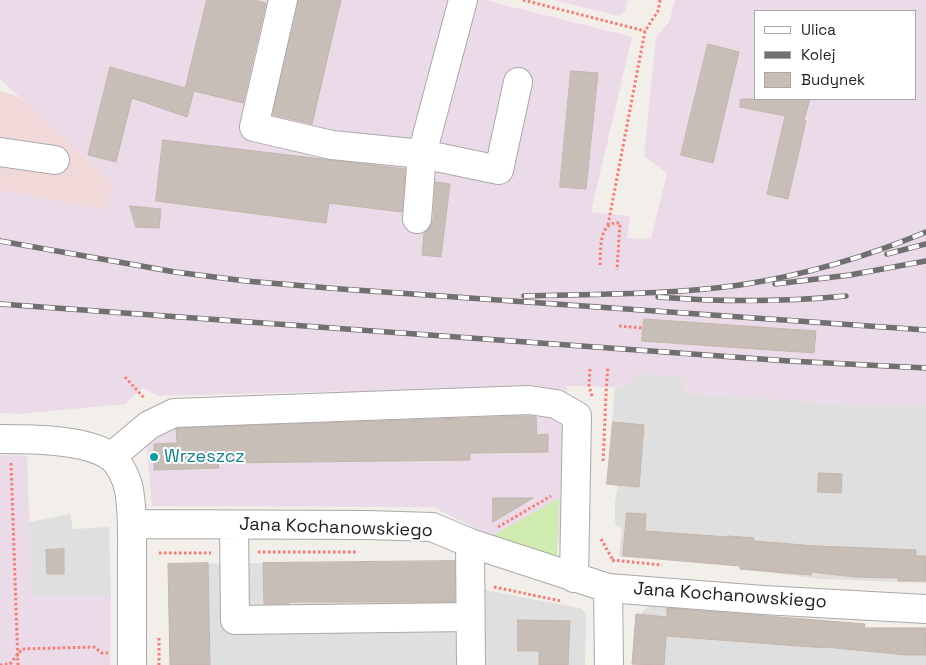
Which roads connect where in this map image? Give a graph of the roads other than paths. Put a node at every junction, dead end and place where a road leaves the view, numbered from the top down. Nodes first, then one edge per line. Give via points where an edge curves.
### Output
1 (283, 0) edge
2 (463, 0) edge
3 (518, 82) dead end
4 (0, 152) edge
5 (422, 154) junction
6 (55, 160) dead end
7 (417, 219) dead end
8 (3, 450) edge
9 (112, 457) junction
10 (132, 524) junction
11 (234, 526) junction
12 (470, 543) junction
13 (620, 588) junction
14 (570, 590) junction
15 (926, 610) edge
16 (470, 617) junction
17 (121, 659) edge
18 (471, 665) edge
19 (609, 665) edge

1 - 5 street via 254,127 332,145
2 - 5 street
3 - 5 street via 498,170
4 - 6 street
5 - 7 street
8 - 9 street via 26,439 75,444 94,448
9 - 10 street via 123,472 129,489
9 - 14 street via 149,425 174,413 529,400 556,404 577,416
10 - 11 street, Jana Kochanowskiego
10 - 17 street
11 - 12 street, Jana Kochanowskiego via 432,528
11 - 16 street via 235,620
12 - 14 street, Jana Kochanowskiego
12 - 16 street
13 - 14 street, Jana Kochanowskiego
13 - 15 street, Jana Kochanowskiego
13 - 19 street
16 - 18 street

